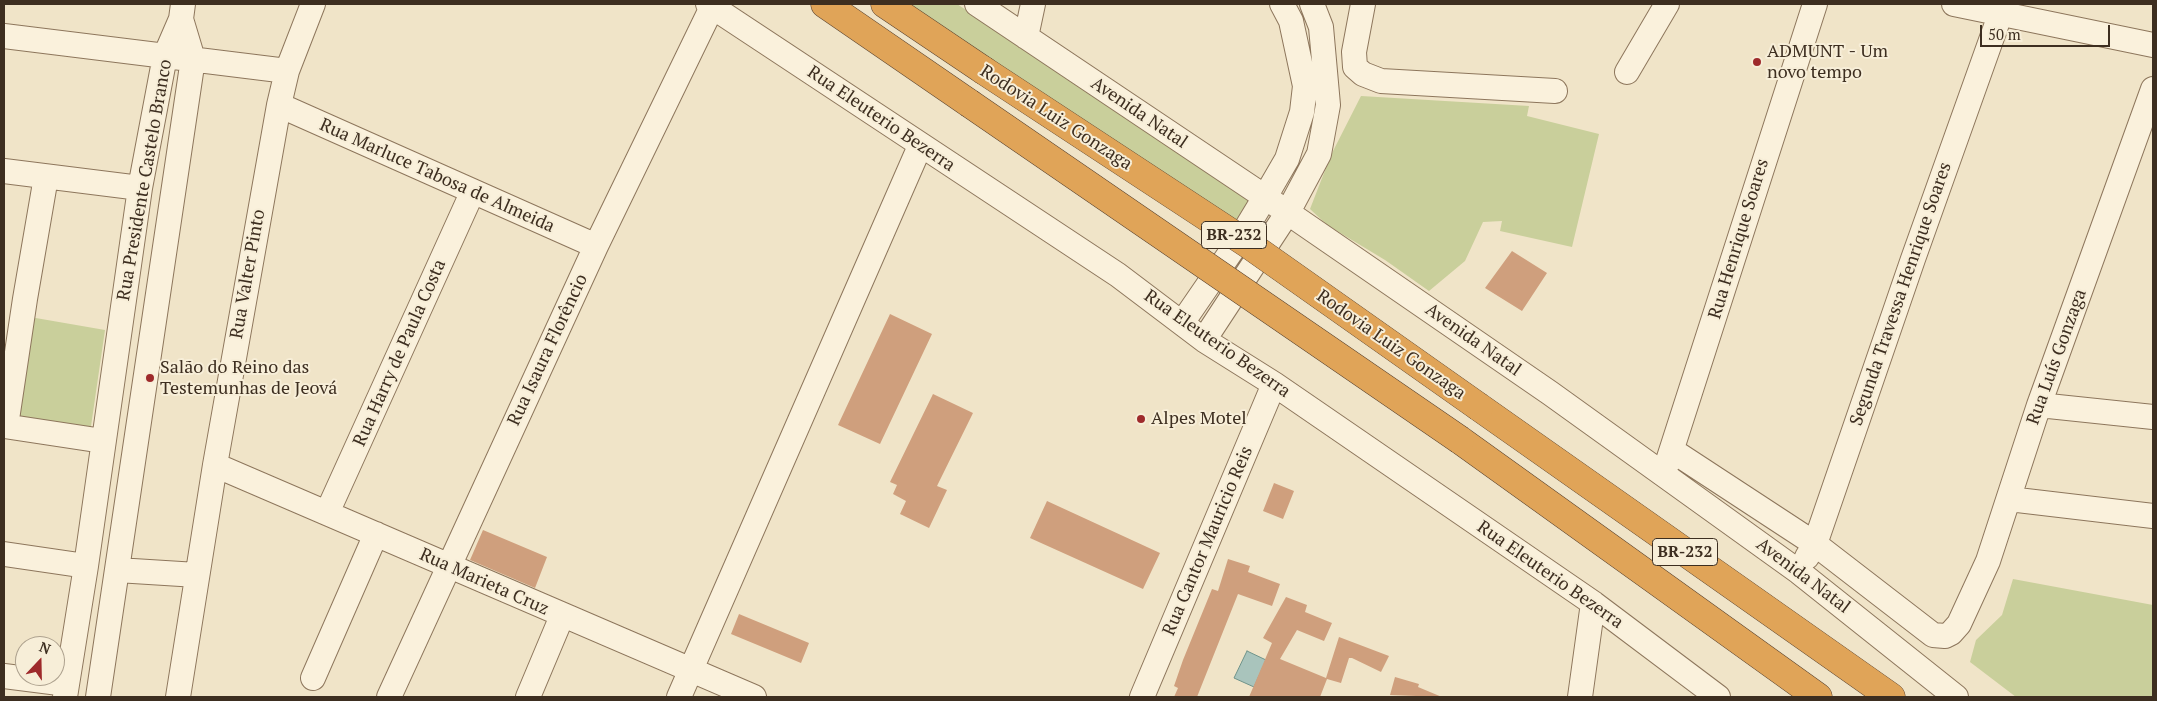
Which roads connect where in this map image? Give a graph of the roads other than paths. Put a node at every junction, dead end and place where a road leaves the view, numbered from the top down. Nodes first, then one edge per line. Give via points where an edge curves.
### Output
1 (312, 4) edge
2 (825, 4) edge
3 (885, 4) edge
4 (976, 4) edge
5 (1033, 4) edge
6 (1282, 4) edge
7 (1312, 4) edge
8 (1363, 4) edge
9 (1667, 4) edge
10 (1815, 4) edge
11 (1954, 4) edge
12 (710, 5) edge
13 (182, 11) edge
14 (2000, 14) junction
15 (4, 36) edge
16 (1026, 37) junction
17 (2153, 45) edge
18 (165, 56) junction
19 (193, 60) junction
20 (286, 71) junction
21 (1627, 72) dead end
22 (2153, 89) edge
23 (1555, 91) dead end
24 (279, 105) junction
25 (920, 146) junction
26 (4, 171) edge
27 (46, 177) junction
28 (140, 188) junction
29 (472, 193) junction
30 (1265, 196) junction
31 (1288, 212) junction
32 (596, 246) junction
33 (14, 298) edge
34 (1182, 323) junction
35 (1204, 340) junction
36 (1274, 384) junction
37 (2039, 405) junction
38 (2153, 417) edge
39 (5, 426) edge
40 (103, 441) junction
41 (1673, 451) junction
42 (215, 465) junction
43 (1663, 474) junction
44 (2009, 499) junction
45 (94, 505) junction
46 (125, 510) junction
47 (327, 513) junction
48 (2153, 516) edge
49 (376, 534) junction
50 (1815, 544) junction
51 (4, 554) edge
52 (448, 565) junction
53 (86, 566) junction
54 (117, 570) junction
55 (1799, 572) junction
56 (197, 575) junction
57 (1593, 603) junction
58 (562, 616) junction
59 (690, 671) junction
60 (4, 676) edge
61 (313, 678) dead end
62 (66, 690) edge
63 (98, 697) edge
64 (178, 697) edge
65 (389, 697) edge
66 (528, 697) edge
67 (679, 697) edge
68 (754, 697) edge
69 (1142, 697) edge
70 (1580, 697) edge
71 (1718, 697) edge
72 (1818, 697) edge
73 (1891, 697) edge
74 (1956, 697) edge

1 - 20 street, Rua Valter Pinto
2 - 72 highway, Rodovia Luiz Gonzaga / BR-232, bridge via 1460,440
3 - 73 highway, Rodovia Luiz Gonzaga / BR-232, bridge via 1248,244
4 - 16 street, Avenida Natal
5 - 16 street
6 - 30 street via 1291,21 1305,86 1302,112 1287,159
7 - 31 street via 1321,27 1328,105 1319,154
8 - 23 street via 1354,52 1355,67 1363,74 1381,81
9 - 21 street
10 - 41 street, Rua Henrique Soares
11 - 14 street
12 - 25 street, Rua Eleuterio Bezerra
12 - 32 street, Rua Isaura Florêncio
13 - 18 street, Rua Presidente Castelo Branco
13 - 19 street, Rua Presidente Castelo Branco
14 - 17 street
14 - 50 street, Segunda Travessa Henrique Soares
15 - 18 street
16 - 30 street, Avenida Natal
18 - 19 street
18 - 28 street, Rua Presidente Castelo Branco
19 - 20 street
19 - 46 street, Rua Presidente Castelo Branco
20 - 24 street, Rua Valter Pinto
22 - 37 street, Rua Luís Gonzaga
24 - 29 street, Rua Marluce Tabosa de Almeida
24 - 42 street, Rua Valter Pinto
25 - 34 street, Rua Eleuterio Bezerra via 1118,275
25 - 59 street
26 - 27 street
27 - 28 street
27 - 33 street
28 - 40 street, Rua Presidente Castelo Branco
29 - 32 street, Rua Marluce Tabosa de Almeida
29 - 47 street, Rua Harry de Paula Costa
30 - 31 street, Avenida Natal
30 - 34 street
31 - 35 street
31 - 43 street, Avenida Natal
32 - 52 street, Rua Isaura Florêncio
33 - 39 street
34 - 35 street, Rua Eleuterio Bezerra
35 - 36 street, Rua Eleuterio Bezerra
36 - 57 street, Rua Eleuterio Bezerra
36 - 69 street, Rua Cantor Mauricio Reis
37 - 38 street
37 - 44 street, Rua Luís Gonzaga
39 - 40 street
40 - 45 street, Rua Presidente Castelo Branco
41 - 43 street, Rua Henrique Soares
41 - 50 street
42 - 47 street, Rua Marieta Cruz
42 - 56 street, Rua Valter Pinto
43 - 55 street, Avenida Natal
44 - 48 street
44 - 50 street, Rua Luís Gonzaga via 1988,561 1959,624 1945,636 1933,635
45 - 46 street
45 - 53 street, Rua Presidente Castelo Branco
46 - 54 street, Rua Presidente Castelo Branco
47 - 49 street, Rua Marieta Cruz
49 - 52 street, Rua Marieta Cruz
49 - 61 street
50 - 55 street, Segunda Travessa Henrique Soares
51 - 53 street
52 - 58 street, Rua Marieta Cruz
52 - 65 street, Rua Isaura Florêncio
53 - 62 street, Rua Presidente Castelo Branco
54 - 56 street
54 - 63 street, Rua Presidente Castelo Branco
55 - 74 street, Avenida Natal
56 - 64 street, Rua Valter Pinto
57 - 70 street
57 - 71 street, Rua Eleuterio Bezerra
58 - 59 street, Rua Marieta Cruz
58 - 66 street
59 - 67 street
59 - 68 street, Rua Marieta Cruz
60 - 62 street

